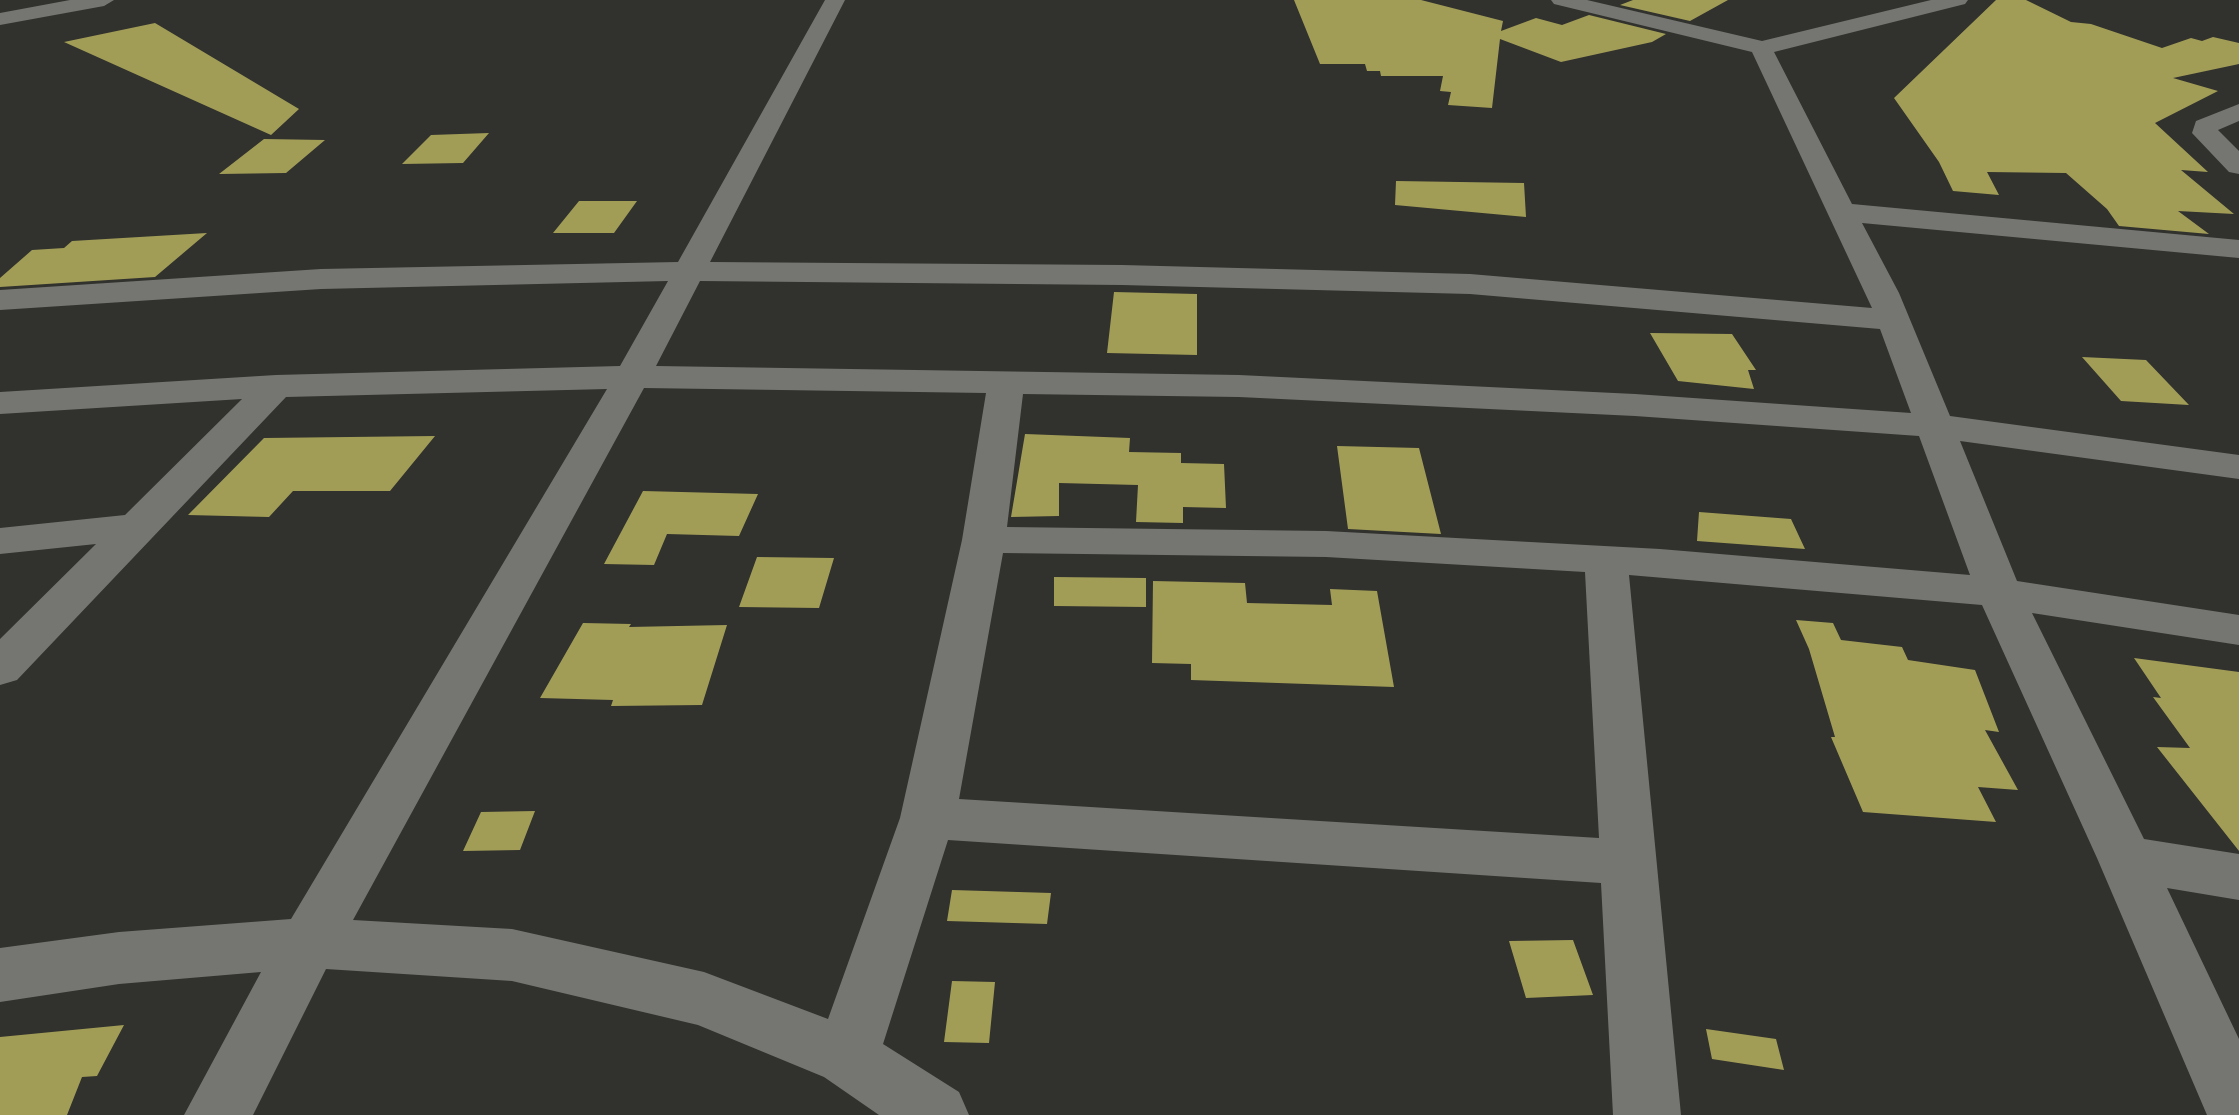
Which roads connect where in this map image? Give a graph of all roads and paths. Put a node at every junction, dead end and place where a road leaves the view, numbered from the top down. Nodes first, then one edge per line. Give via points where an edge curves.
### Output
1 (104, 0) edge
2 (835, 0) edge
3 (1561, 0) edge
4 (1958, 0) edge
5 (0, 19) edge
6 (1763, 48) junction
7 (2239, 112) edge
8 (2239, 166) edge
9 (1840, 212) junction
10 (2239, 249) edge
11 (689, 271) junction
12 (0, 300) edge
13 (1894, 320) junction
14 (632, 377) junction
15 (1006, 383) junction
16 (276, 386) junction
17 (0, 403) edge
18 (1936, 426) junction
19 (2239, 467) edge
20 (137, 527) junction
21 (984, 540) junction
22 (0, 541) edge
23 (1606, 561) junction
24 (1999, 592) junction
25 (2239, 630) edge
26 (0, 668) edge
27 (928, 818) junction
28 (2125, 858) junction
29 (1627, 862) junction
30 (2239, 877) edge
31 (309, 943) junction
32 (0, 975) edge
33 (847, 1056) junction
34 (2239, 1112) edge
35 (218, 1115) edge
36 (935, 1115) edge
37 (1647, 1115) edge

1 - 5 street
2 - 11 street
3 - 6 street
4 - 6 street
6 - 9 street via 1763,58
7 - 8 street via 2205,126 2205,133
9 - 10 street
9 - 13 street
11 - 12 street via 321,279
11 - 13 street via 1470,284
11 - 14 street
13 - 18 street
14 - 15 street
14 - 16 street
14 - 31 street
15 - 18 street via 1239,386
15 - 21 street
16 - 17 street
16 - 20 street
18 - 19 street
18 - 24 street
20 - 22 street
20 - 26 street
21 - 23 street via 1326,544
21 - 27 street
23 - 24 street
23 - 29 street
24 - 25 street
24 - 28 street
27 - 29 street
27 - 33 street
28 - 30 street
28 - 34 street
29 - 37 street
31 - 32 street via 119,958
31 - 33 street via 512,955 704,999
31 - 35 street
33 - 36 street

